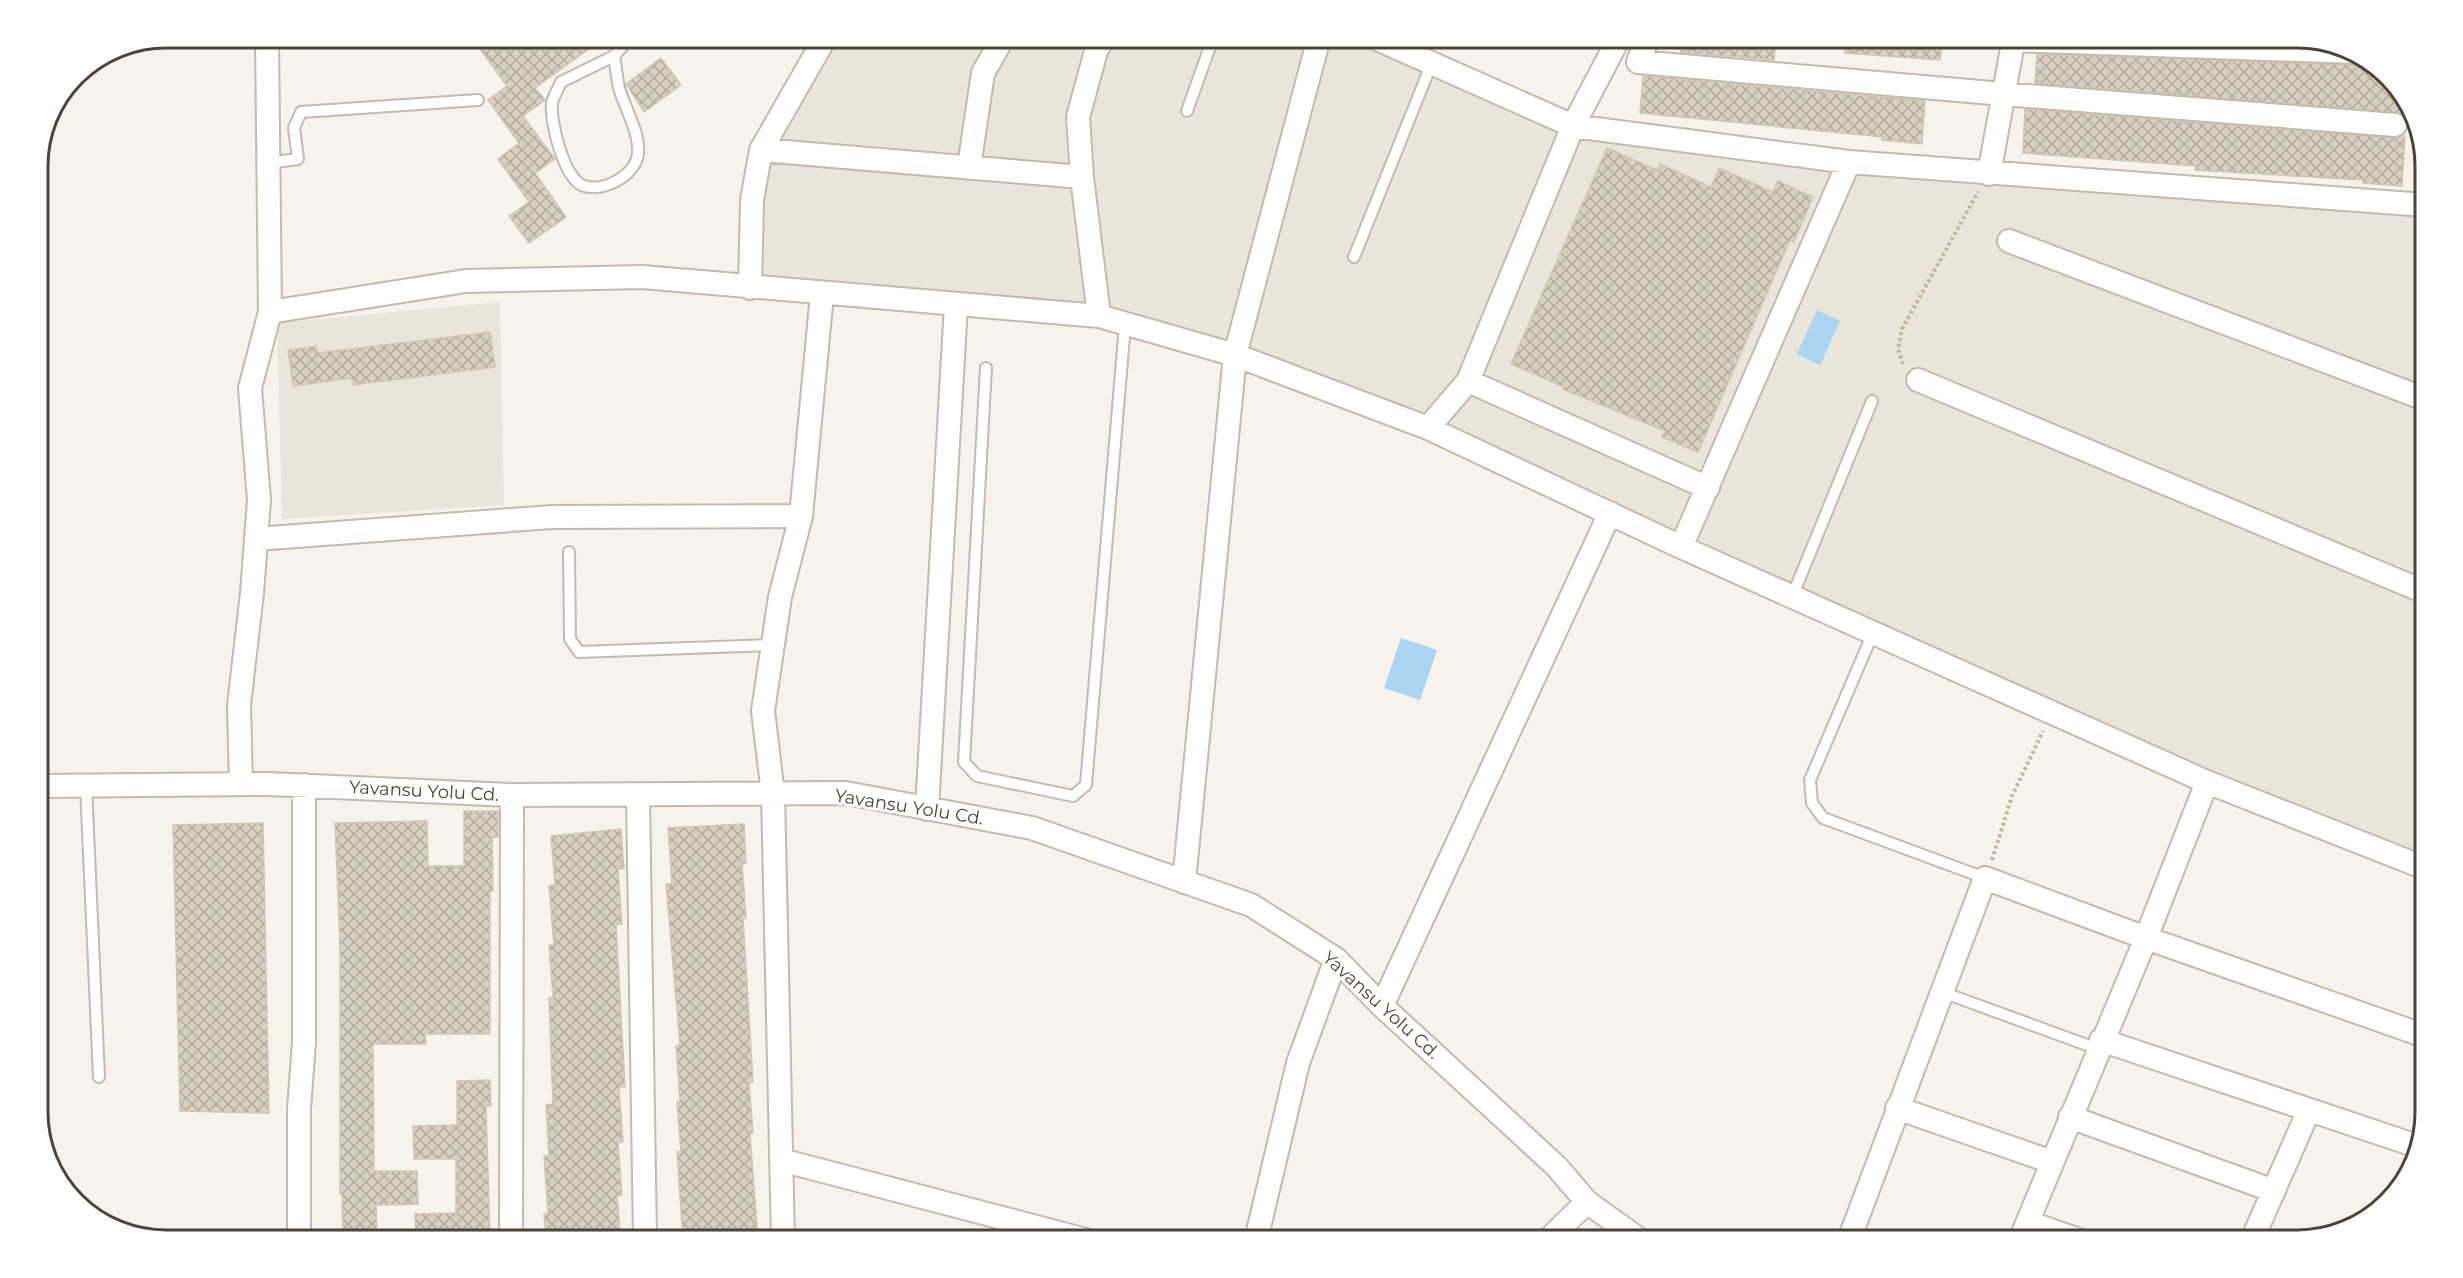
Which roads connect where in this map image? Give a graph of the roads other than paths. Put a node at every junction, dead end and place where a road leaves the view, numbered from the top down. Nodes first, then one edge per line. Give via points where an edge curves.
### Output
1 (267, 48) edge
2 (621, 48) edge
3 (819, 48) edge
4 (997, 48) edge
5 (1098, 48) edge
6 (1209, 48) edge
7 (1316, 48) edge
8 (1396, 48) edge
9 (1610, 48) edge
10 (1644, 48) edge
11 (2012, 48) edge
12 (2250, 48) edge
13 (2323, 51) edge
14 (614, 56) junction
15 (1431, 65) junction
16 (2003, 94) junction
17 (478, 100) dead end
18 (1187, 111) dead end
19 (2395, 125) dead end
20 (1573, 126) junction
21 (761, 150) junction
22 (1849, 162) junction
23 (266, 163) junction
24 (969, 167) junction
25 (1989, 174) junction
26 (1082, 177) junction
27 (2415, 204) edge
28 (2009, 241) dead end
29 (1354, 257) dead end
30 (750, 288) junction
31 (822, 294) junction
32 (956, 305) junction
33 (270, 312) junction
34 (1099, 316) junction
35 (1125, 325) junction
36 (1234, 355) junction
37 (986, 368) dead end
38 (1918, 380) road end
39 (1468, 381) junction
40 (2415, 395) edge
41 (1872, 401) dead end
42 (1428, 428) junction
43 (1708, 488) junction
44 (1610, 513) junction
45 (801, 516) junction
46 (256, 539) junction
47 (1681, 547) junction
48 (569, 552) dead end
49 (2415, 588) edge
50 (1792, 597) junction
51 (1873, 633) junction
52 (773, 645) junction
53 (2207, 782) junction
54 (241, 784) junction
55 (304, 785) junction
56 (48, 786) edge
57 (86, 786) junction
58 (773, 794) junction
59 (512, 795) junction
60 (638, 795) junction
61 (927, 808) junction
62 (2415, 864) edge
63 (1985, 878) junction
64 (1184, 882) junction
65 (2146, 938) junction
66 (1336, 959) junction
67 (1942, 992) junction
68 (1382, 1006) junction
69 (2415, 1032) edge
70 (2100, 1044) junction
71 (99, 1077) dead end
72 (1897, 1108) junction
73 (2309, 1110) junction
74 (2070, 1117) junction
75 (2411, 1144) edge
76 (781, 1160) junction
77 (2052, 1162) junction
78 (2274, 1191) junction
79 (1587, 1202) junction
80 (299, 1230) edge
81 (511, 1230) edge
82 (645, 1230) edge
83 (783, 1230) edge
84 (1048, 1230) edge
85 (1258, 1230) edge
86 (1558, 1230) edge
87 (1626, 1230) edge
88 (1854, 1230) edge
89 (2024, 1230) edge
90 (2256, 1230) edge

1 - 23 street
2 - 14 lane
3 - 21 street
4 - 24 street via 983,73
5 - 26 street via 1078,117
6 - 18 lane
7 - 36 street
8 - 15 street
9 - 20 street
10 - 16 street via 1638,62
11 - 16 street
12 - 13 street
14 - 14 lane via 561,82 552,103 558,144 570,176 583,186 619,180 631,171 638,155
15 - 20 street
15 - 29 lane
16 - 19 street
16 - 25 street
17 - 23 lane via 301,112 294,128 297,159
20 - 22 street
20 - 39 street
21 - 24 street
21 - 30 street via 752,200
22 - 25 street
22 - 43 street
23 - 33 street
24 - 26 street
25 - 27 street
26 - 34 street
28 - 40 street
30 - 31 street
30 - 33 street via 642,278 466,281
31 - 32 street
31 - 45 street
32 - 34 street
32 - 61 street
33 - 46 street via 250,388 259,500
34 - 35 street
35 - 36 street
35 - 37 lane via 1086,785 1074,796 977,776 964,762
36 - 42 street
36 - 64 street
38 - 49 street
39 - 42 street
39 - 43 street
41 - 50 lane
42 - 44 street
43 - 47 street
44 - 47 street
44 - 68 street
45 - 46 street via 552,517
45 - 52 street via 780,597
46 - 54 street via 239,705
47 - 50 street
48 - 52 lane via 570,639 579,652
50 - 51 street
51 - 53 street
51 - 63 lane via 1810,780 1812,803 1823,818
52 - 58 street via 763,711
53 - 62 street
53 - 65 street
54 - 55 street, Yavansu Yolu Cd.
54 - 57 street, Yavansu Yolu Cd.
55 - 59 street, Yavansu Yolu Cd.
55 - 80 street
56 - 57 street, Yavansu Yolu Cd.
57 - 71 lane
58 - 60 street, Yavansu Yolu Cd.
58 - 61 street, Yavansu Yolu Cd. via 846,793
58 - 76 street
59 - 60 street, Yavansu Yolu Cd.
59 - 81 street
60 - 82 street
61 - 64 street, Yavansu Yolu Cd. via 1032,828
63 - 65 street
63 - 67 street
64 - 66 street, Yavansu Yolu Cd. via 1251,905
65 - 69 street
65 - 70 street
66 - 68 street, Yavansu Yolu Cd.
66 - 85 street via 1298,1063
67 - 70 lane
67 - 72 street
68 - 79 street, Yavansu Yolu Cd. via 1556,1166
70 - 73 street
70 - 74 street
72 - 77 street
72 - 88 street
73 - 75 street
73 - 78 street
74 - 77 street
74 - 78 street
76 - 83 street
76 - 84 street
77 - 89 street
78 - 90 street
79 - 86 street
79 - 87 street, Yavansu Yolu Cd.

